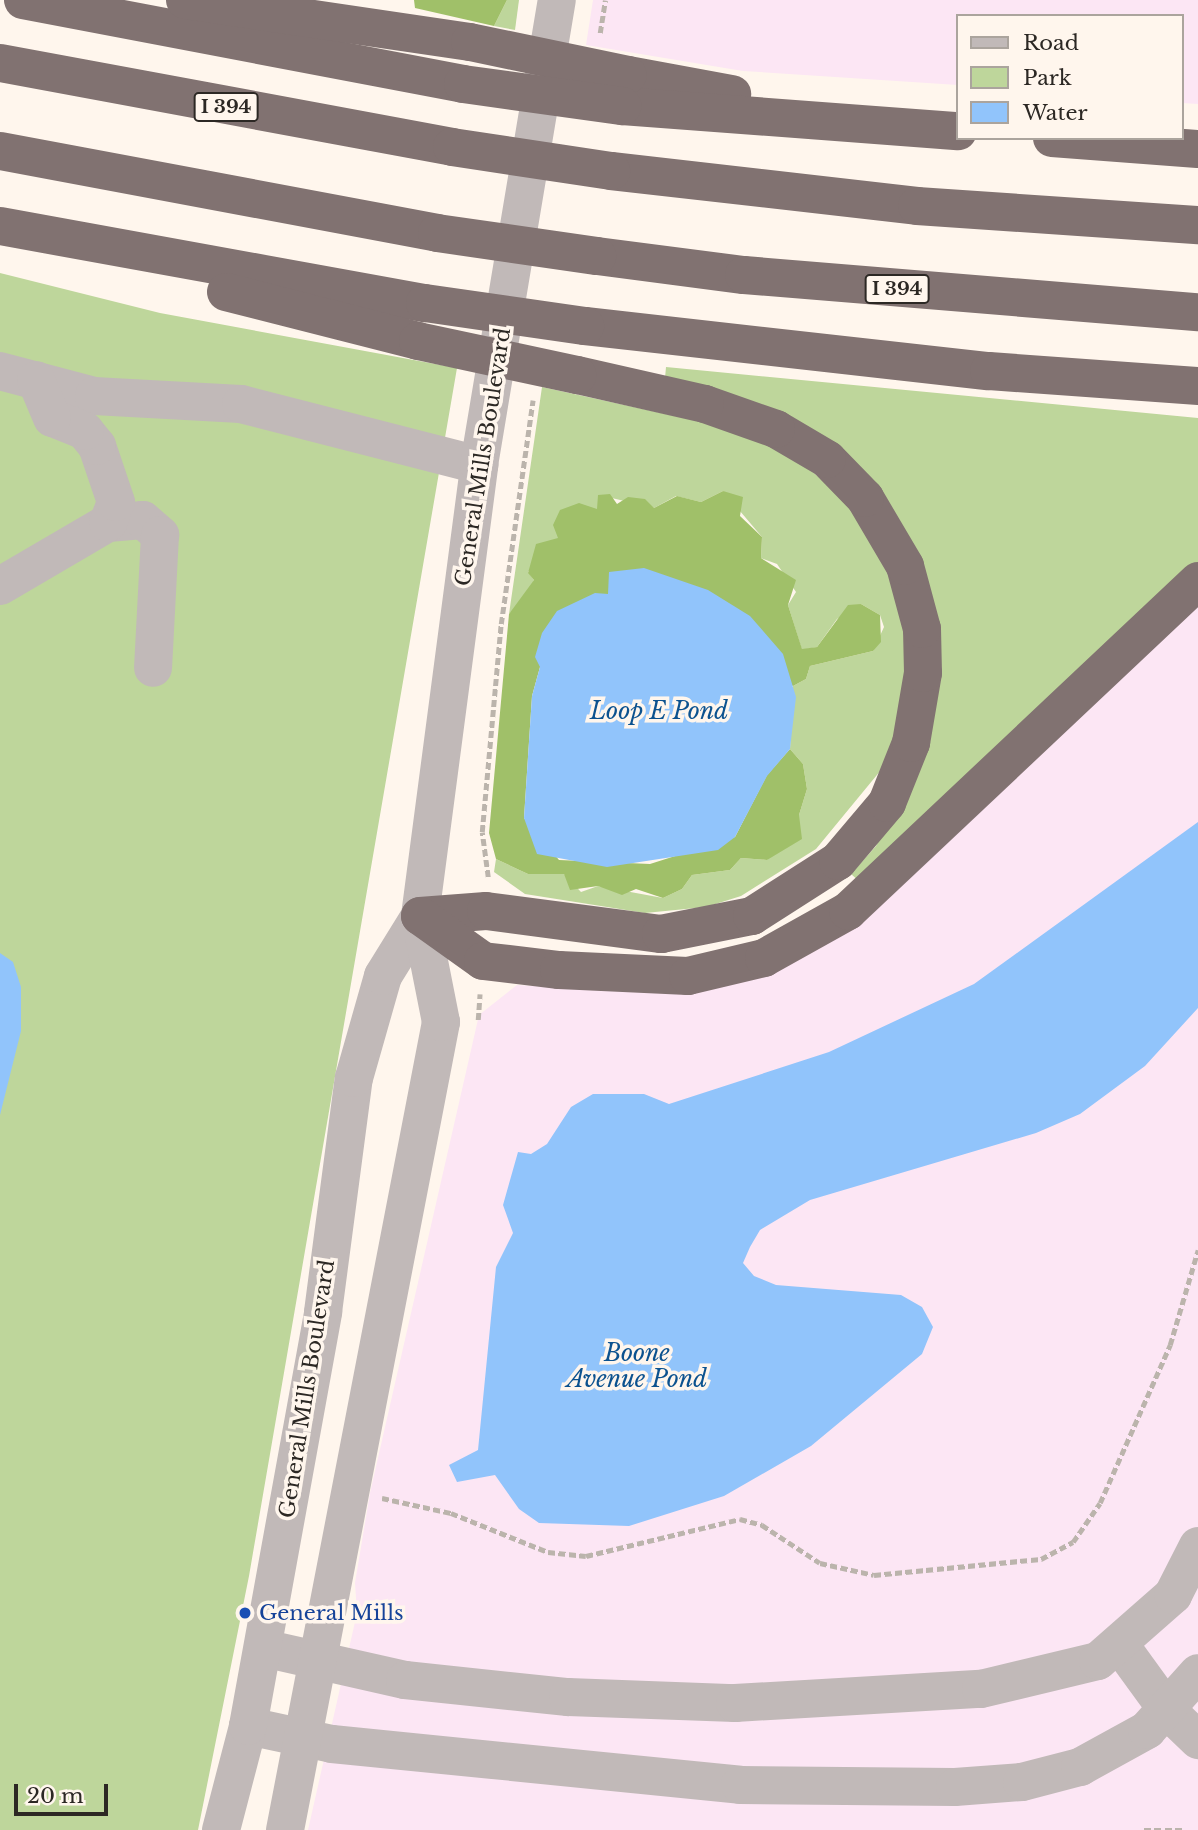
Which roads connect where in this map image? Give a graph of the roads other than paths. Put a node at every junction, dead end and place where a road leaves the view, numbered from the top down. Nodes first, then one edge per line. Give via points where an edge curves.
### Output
1 (23, 0) edge
2 (185, 0) edge
3 (315, 0) edge
4 (557, 0) edge
5 (470, 43) junction
6 (0, 63) edge
7 (625, 90) junction
8 (956, 131) edge
9 (1079, 140) edge
10 (1198, 149) edge
11 (0, 150) edge
12 (1198, 225) edge
13 (0, 226) edge
14 (50, 236) junction
15 (1198, 312) edge
16 (18, 376) edge
17 (1198, 386) edge
18 (479, 465) junction
19 (108, 523) junction
20 (1198, 581) edge
21 (0, 586) edge
22 (153, 668) dead end
23 (420, 916) junction
24 (1198, 1546) edge
25 (1120, 1645) junction
26 (263, 1648) junction
27 (318, 1659) junction
28 (1198, 1673) edge
29 (1168, 1712) junction
30 (248, 1727) junction
31 (303, 1738) junction
32 (1198, 1740) edge
33 (221, 1830) edge
34 (285, 1830) edge

1 - 7 highway, bridge via 463,84
2 - 5 highway
3 - 5 highway
4 - 18 street, General Mills Boulevard
5 - 7 highway, bridge
6 - 12 highway, I 394, bridge via 452,147 611,171 917,206
7 - 8 highway
9 - 10 highway
11 - 15 highway, I 394, bridge via 437,233 597,256 744,275
13 - 14 highway
14 - 17 highway, bridge via 425,303 585,326 989,371
14 - 23 highway, bridge via 292,312 705,404 776,429 827,459 865,498 905,566 922,629 923,673 911,743 887,803 838,861 752,916 661,934 486,911
16 - 18 street via 94,396 241,404
16 - 19 street via 52,418 85,430 97,446 117,494
18 - 23 street, General Mills Boulevard
19 - 21 street
19 - 22 street via 143,520 160,536
20 - 23 highway via 848,911 764,958 688,976 482,961
23 - 26 street, General Mills Boulevard via 383,976 354,1078 323,1312
23 - 27 street, General Mills Boulevard via 441,1023
24 - 25 street via 1173,1595
25 - 27 street via 1098,1661 1026,1682 921,1695 735,1703 432,1682
25 - 29 street
26 - 27 street
26 - 30 street, General Mills Boulevard
27 - 31 street, General Mills Boulevard
28 - 29 street
29 - 31 street via 1147,1730 1080,1767 1022,1782 955,1787 740,1785
29 - 32 street
30 - 31 street
30 - 33 street, General Mills Boulevard
31 - 34 street, General Mills Boulevard

